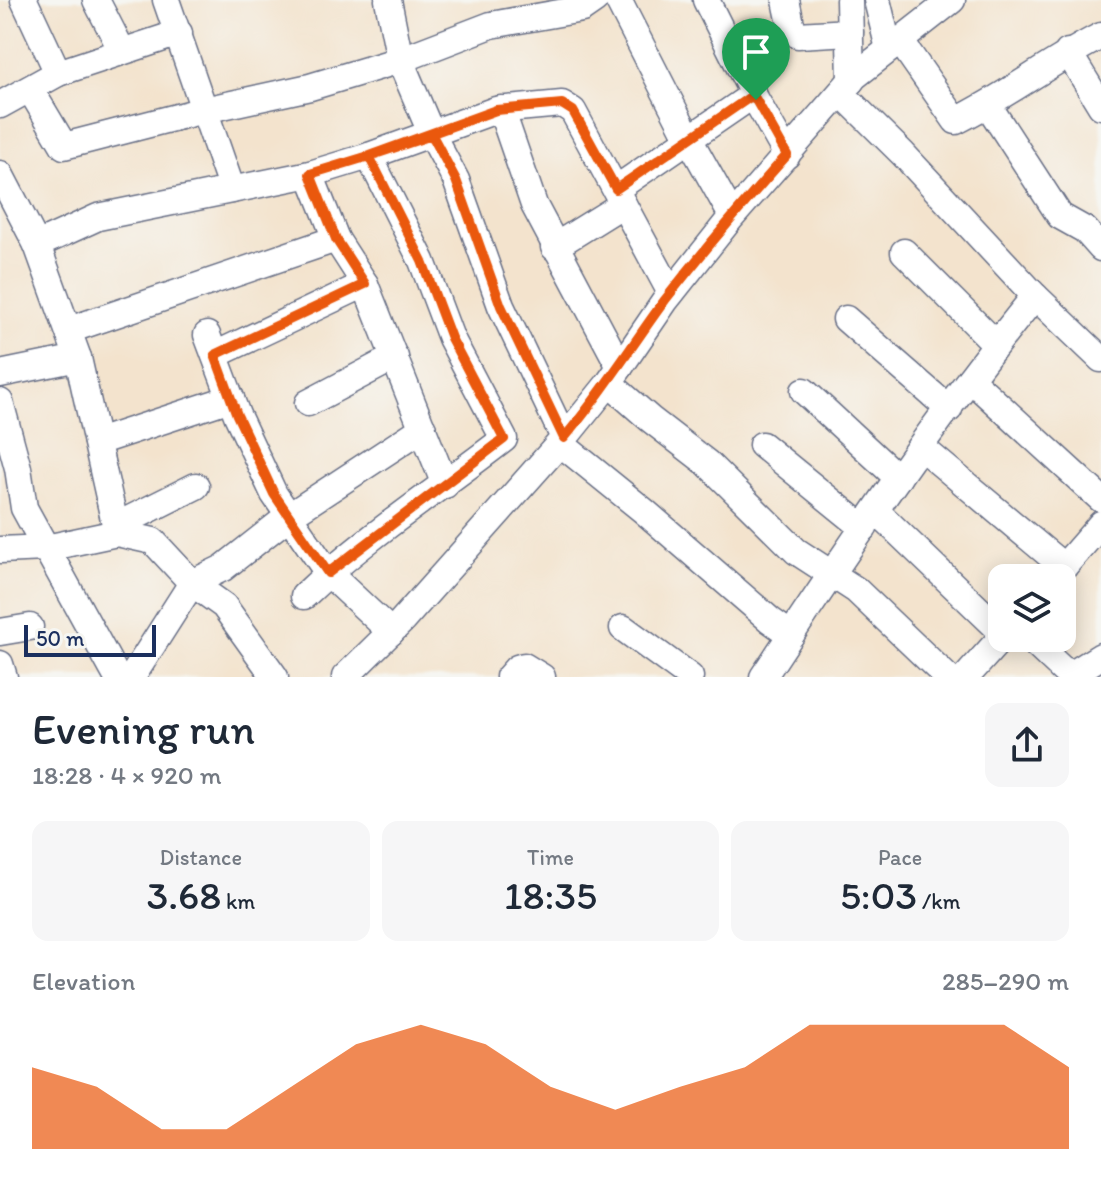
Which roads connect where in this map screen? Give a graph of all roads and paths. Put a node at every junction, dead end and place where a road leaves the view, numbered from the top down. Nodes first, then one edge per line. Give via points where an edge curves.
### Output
1 (24, 0) edge
2 (96, 0) edge
3 (166, 0) edge
4 (388, 0) edge
5 (595, 0) edge
6 (618, 0) edge
7 (706, 0) edge
8 (786, 0) edge
9 (849, 0) edge
10 (877, 0) edge
11 (952, 0) edge
12 (850, 32) junction
13 (179, 33) junction
14 (1101, 36) edge
15 (895, 46) junction
16 (122, 51) junction
17 (1068, 52) junction
18 (400, 60) junction
19 (58, 73) junction
20 (846, 87) junction
21 (30, 89) junction
22 (753, 95) junction
23 (0, 105) edge
24 (988, 105) junction
25 (1101, 106) edge
26 (501, 109) junction
27 (204, 110) junction
28 (432, 135) junction
29 (688, 137) junction
30 (787, 155) junction
31 (369, 156) junction
32 (0, 174) edge
33 (310, 174) junction
34 (232, 190) junction
35 (619, 196) junction
36 (8, 208) edge
37 (732, 216) junction
38 (336, 239) junction
39 (37, 245) junction
40 (554, 247) junction
41 (1101, 248) edge
42 (904, 252) dead end
43 (365, 284) junction
44 (671, 293) junction
45 (1035, 296) junction
46 (846, 319) dead end
47 (69, 330) junction
48 (996, 344) junction
49 (395, 357) junction
50 (78, 358) junction
51 (1101, 359) edge
52 (0, 374) edge
53 (614, 375) junction
54 (970, 379) junction
55 (804, 391) dead end
56 (231, 398) junction
57 (0, 402) edge
58 (308, 403) dead end
59 (949, 409) junction
60 (423, 428) junction
61 (562, 440) junction
62 (97, 442) junction
63 (762, 445) dead end
64 (921, 447) junction
65 (9, 468) edge
66 (898, 478) junction
67 (445, 485) junction
68 (196, 486) dead end
69 (1101, 499) edge
70 (289, 516) junction
71 (870, 519) junction
72 (1101, 524) edge
73 (116, 530) junction
74 (46, 548) junction
75 (0, 550) edge
76 (1050, 564) edge
77 (1066, 564) edge
78 (328, 573) junction
79 (832, 573) junction
80 (192, 583) junction
81 (304, 596) dead end
82 (988, 622) edge
83 (30, 627) dead end
84 (623, 628) dead end
85 (0, 632) edge
86 (391, 632) junction
87 (791, 635) junction
88 (988, 651) edge
89 (1043, 652) edge
90 (0, 664) edge
91 (1093, 666) edge
92 (4, 677) edge
93 (117, 677) edge
94 (132, 677) edge
95 (275, 677) edge
96 (345, 677) edge
97 (509, 677) edge
98 (542, 677) edge
99 (690, 677) edge
100 (763, 677) edge
101 (947, 677) edge
102 (966, 677) edge

1 - 19 street
2 - 16 street
3 - 13 street
4 - 18 street
5 - 18 street via 582,9 491,25
6 - 29 street
7 - 22 street
8 - 12 street via 798,35
9 - 12 street
10 - 15 street
11 - 15 street
12 - 20 street
13 - 16 street
13 - 27 street
14 - 17 street
15 - 20 street
15 - 24 street via 956,121
16 - 19 street
17 - 24 street
17 - 25 street
18 - 27 street
18 - 28 street
19 - 21 street
20 - 30 street
20 - 45 street
21 - 23 street
21 - 27 street via 64,146
22 - 29 street
22 - 30 street
24 - 41 street via 1060,216 1085,230
26 - 28 street
26 - 35 street via 567,105
26 - 40 street via 517,163
27 - 34 street
28 - 31 street
28 - 61 street via 456,180 501,306
29 - 35 street
29 - 37 street
30 - 37 street
31 - 33 street
31 - 67 street via 422,261 451,338 504,439
32 - 36 street
33 - 34 street
33 - 38 street
34 - 39 street via 98,217
35 - 40 street
35 - 44 street
36 - 39 street
37 - 44 street
38 - 43 street
38 - 47 street
39 - 47 street
40 - 53 street
42 - 48 street
43 - 49 street
43 - 56 street via 211,345
44 - 53 street
45 - 48 street
45 - 51 street
46 - 59 street
47 - 50 street
48 - 54 street
49 - 58 street
49 - 60 street
50 - 52 street
50 - 62 street
53 - 61 street
53 - 79 street via 650,419 707,463 796,551
54 - 59 street
54 - 69 street
55 - 66 street
56 - 62 street
56 - 70 street
57 - 65 street
59 - 64 street
60 - 67 street
60 - 70 street
61 - 86 street
61 - 87 street
62 - 73 street
63 - 71 street
64 - 66 street
64 - 76 street
65 - 74 street
66 - 71 street
67 - 78 street
68 - 73 street
70 - 78 street
70 - 80 street via 223,568
71 - 79 street
71 - 82 street
72 - 77 street
73 - 74 street
73 - 80 street via 153,541
74 - 75 street
74 - 93 street
78 - 81 street
78 - 86 street
79 - 87 street
79 - 101 street
80 - 94 street
80 - 95 street via 224,606
83 - 85 street
84 - 99 street
86 - 96 street
87 - 100 street
88 - 102 street
89 - 91 street via 1071,673
90 - 92 street
97 - 98 street via 524,666

